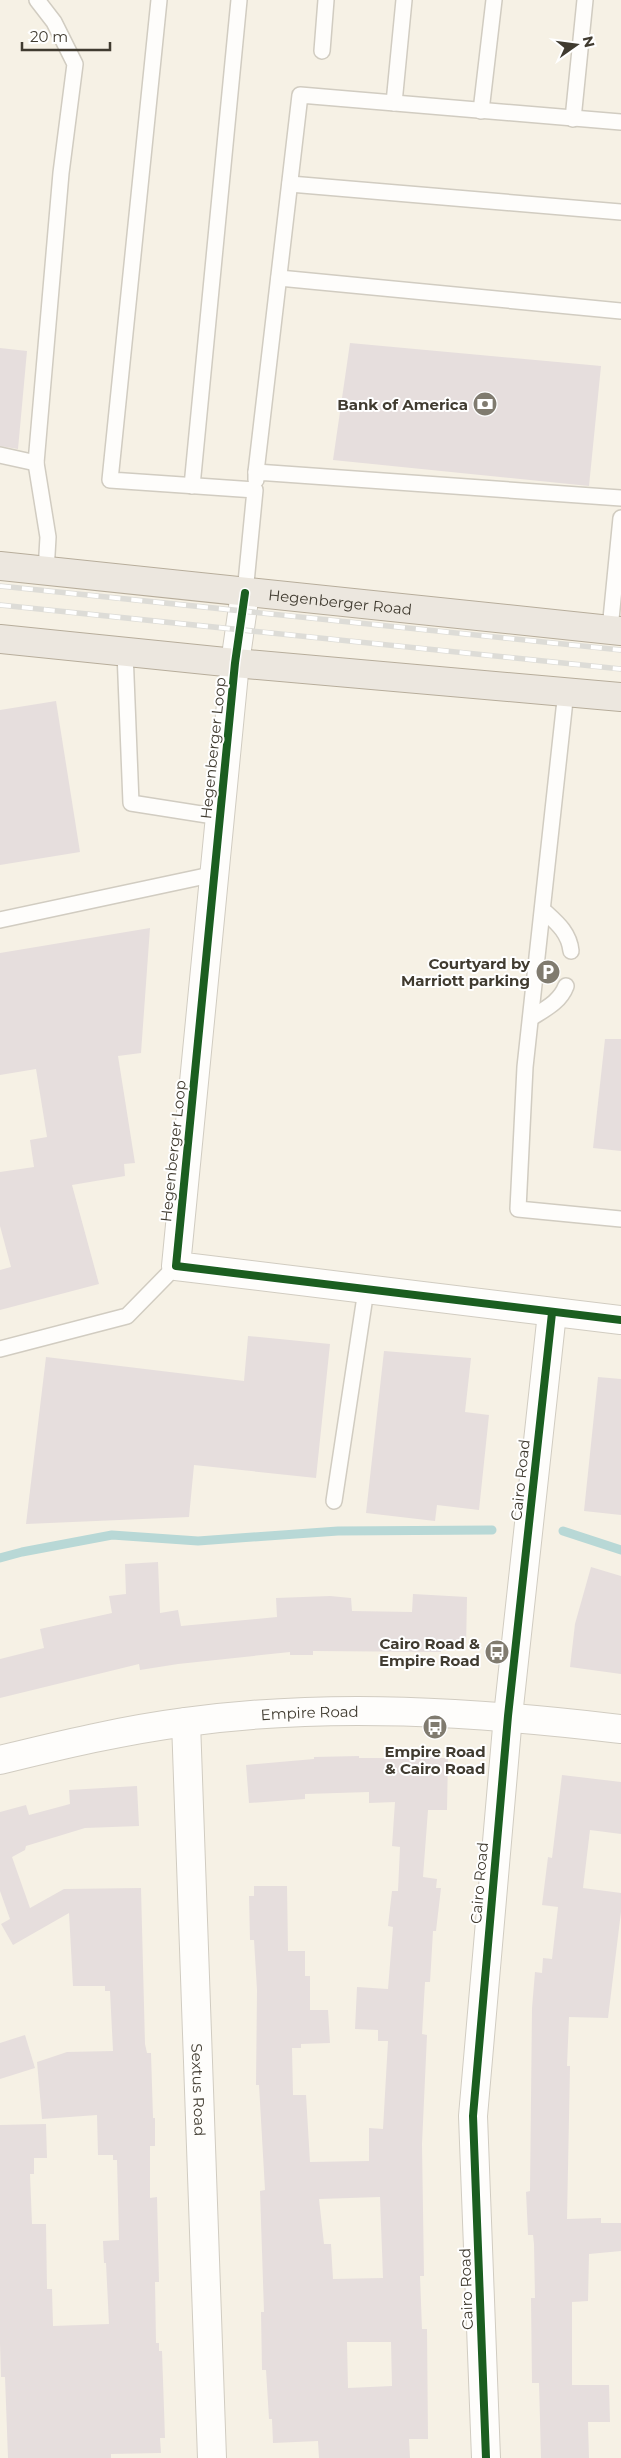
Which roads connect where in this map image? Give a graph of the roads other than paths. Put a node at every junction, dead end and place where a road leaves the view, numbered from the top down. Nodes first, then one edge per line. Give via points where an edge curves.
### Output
1 (37, 0) edge
2 (159, 0) edge
3 (239, 0) edge
4 (326, 0) edge
5 (404, 0) edge
6 (494, 0) edge
7 (586, 0) edge
8 (322, 51) dead end
9 (394, 103) junction
10 (481, 111) junction
11 (573, 118) junction
12 (621, 122) edge
13 (290, 184) junction
14 (621, 212) edge
15 (279, 278) junction
16 (621, 311) edge
17 (0, 455) edge
18 (36, 463) junction
19 (256, 472) junction
20 (192, 486) junction
21 (255, 490) junction
22 (621, 498) edge
23 (621, 518) edge
24 (0, 566) edge
25 (46, 572) junction
26 (245, 593) junction
27 (615, 630) edge
28 (0, 639) edge
29 (125, 652) junction
30 (235, 663) junction
31 (566, 692) junction
32 (621, 696) edge
33 (220, 817) junction
34 (215, 874) junction
35 (543, 910) junction
36 (0, 920) edge
37 (570, 951) dead end
38 (566, 986) dead end
39 (531, 1018) junction
40 (621, 1219) edge
41 (176, 1266) junction
42 (366, 1290) junction
43 (552, 1313) junction
44 (621, 1320) edge
45 (0, 1349) edge
46 (334, 1501) dead end
47 (508, 1716) junction
48 (186, 1722) junction
49 (621, 1729) edge
50 (0, 1760) edge
51 (212, 2458) edge
52 (486, 2458) edge

1 - 18 lane via 54,22 75,64 60,173
2 - 20 lane via 110,480
3 - 20 lane
4 - 8 lane
5 - 9 lane
6 - 10 lane
7 - 11 lane
9 - 10 lane
9 - 13 lane via 300,95
10 - 11 lane
11 - 12 lane
13 - 14 lane
13 - 15 lane
15 - 16 lane
15 - 19 lane
17 - 18 lane
18 - 25 lane via 48,537
19 - 21 lane
19 - 22 lane
20 - 21 lane
21 - 26 lane
23 - 27 lane
24 - 25 main road, Hegenberger Road
25 - 26 main road, Hegenberger Road
26 - 27 main road, Hegenberger Road
26 - 30 street, Hegenberger Loop
28 - 29 main road
29 - 30 main road
29 - 33 lane via 131,803
30 - 31 main road
30 - 33 street, Hegenberger Loop
31 - 32 main road
31 - 35 lane
33 - 34 street, Hegenberger Loop
34 - 36 lane
34 - 41 street, Hegenberger Loop
35 - 37 lane via 564,930 570,941
35 - 39 lane
38 - 39 lane via 563,995
39 - 40 lane via 525,1067 518,1208
41 - 42 street
41 - 45 lane via 127,1316
42 - 43 street
42 - 46 lane
43 - 44 street
43 - 47 street, Cairo Road
47 - 48 street, Empire Road via 405,1711 293,1712
47 - 49 street, Empire Road
47 - 52 street, Cairo Road via 473,2116
48 - 50 street, Empire Road
48 - 51 street, Sextus Road

